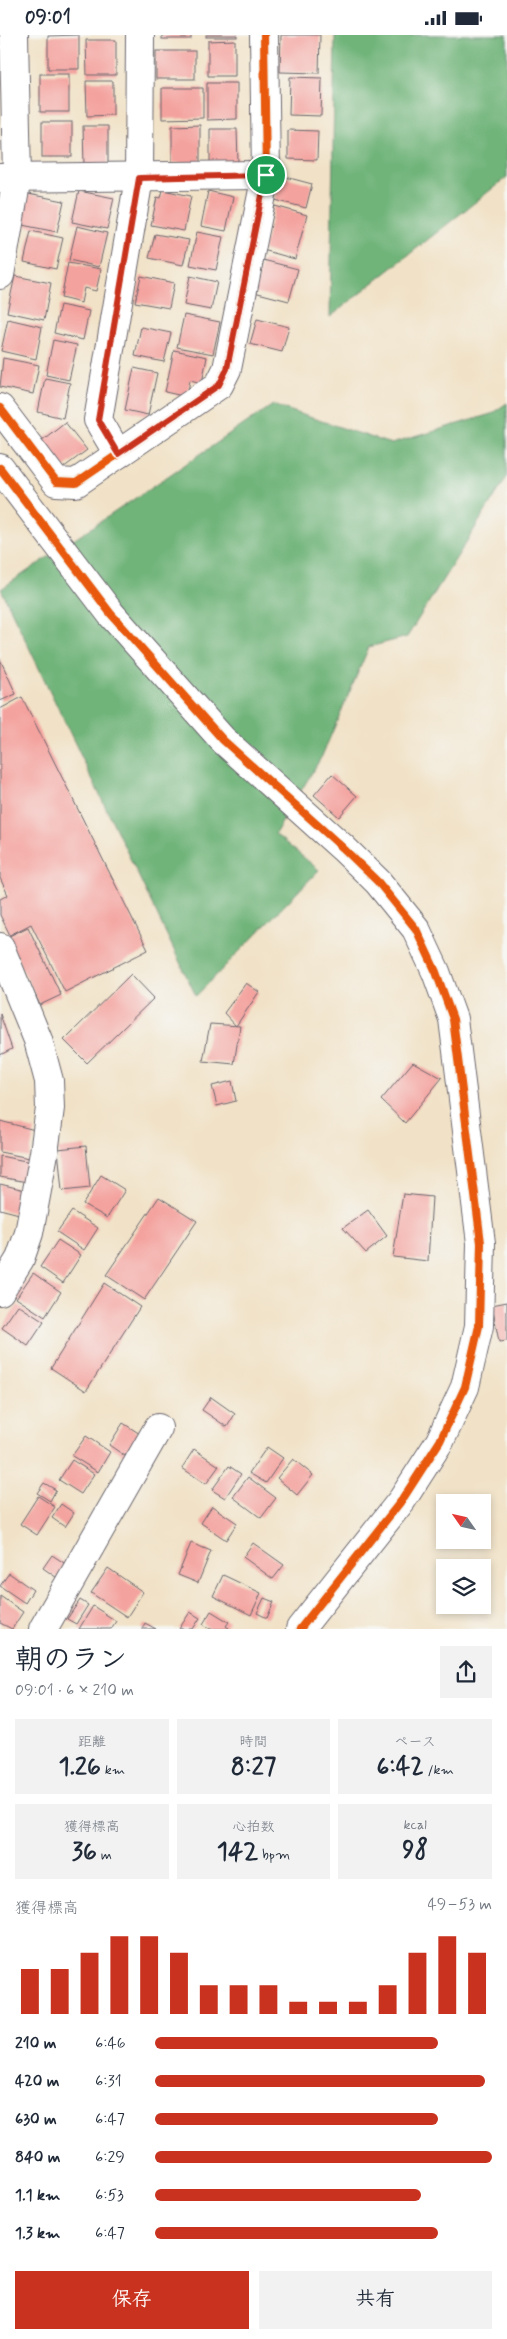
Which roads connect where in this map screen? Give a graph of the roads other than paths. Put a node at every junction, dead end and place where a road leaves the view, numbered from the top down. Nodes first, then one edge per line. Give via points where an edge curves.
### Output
1 (14, 35) edge
2 (140, 35) edge
3 (264, 35) edge
4 (266, 175) junction
5 (8, 178) edge
6 (139, 178) junction
7 (0, 275) edge
8 (0, 408) edge
9 (118, 454) junction
10 (0, 469) edge
11 (0, 947) edge
12 (0, 1291) edge
13 (158, 1428) dead end
14 (43, 1629) edge
15 (300, 1629) edge

1 - 5 street
2 - 6 street
3 - 4 street
4 - 6 street
4 - 9 street via 227,369 219,385
5 - 6 street
5 - 7 street
6 - 9 street via 98,420
8 - 9 street via 56,482 76,483
10 - 15 street via 111,614 223,740 378,882 416,929 453,1019 481,1243 479,1326 465,1387 440,1441 402,1500
11 - 12 street via 38,1040 49,1081 50,1108 29,1233 20,1259
13 - 14 street

